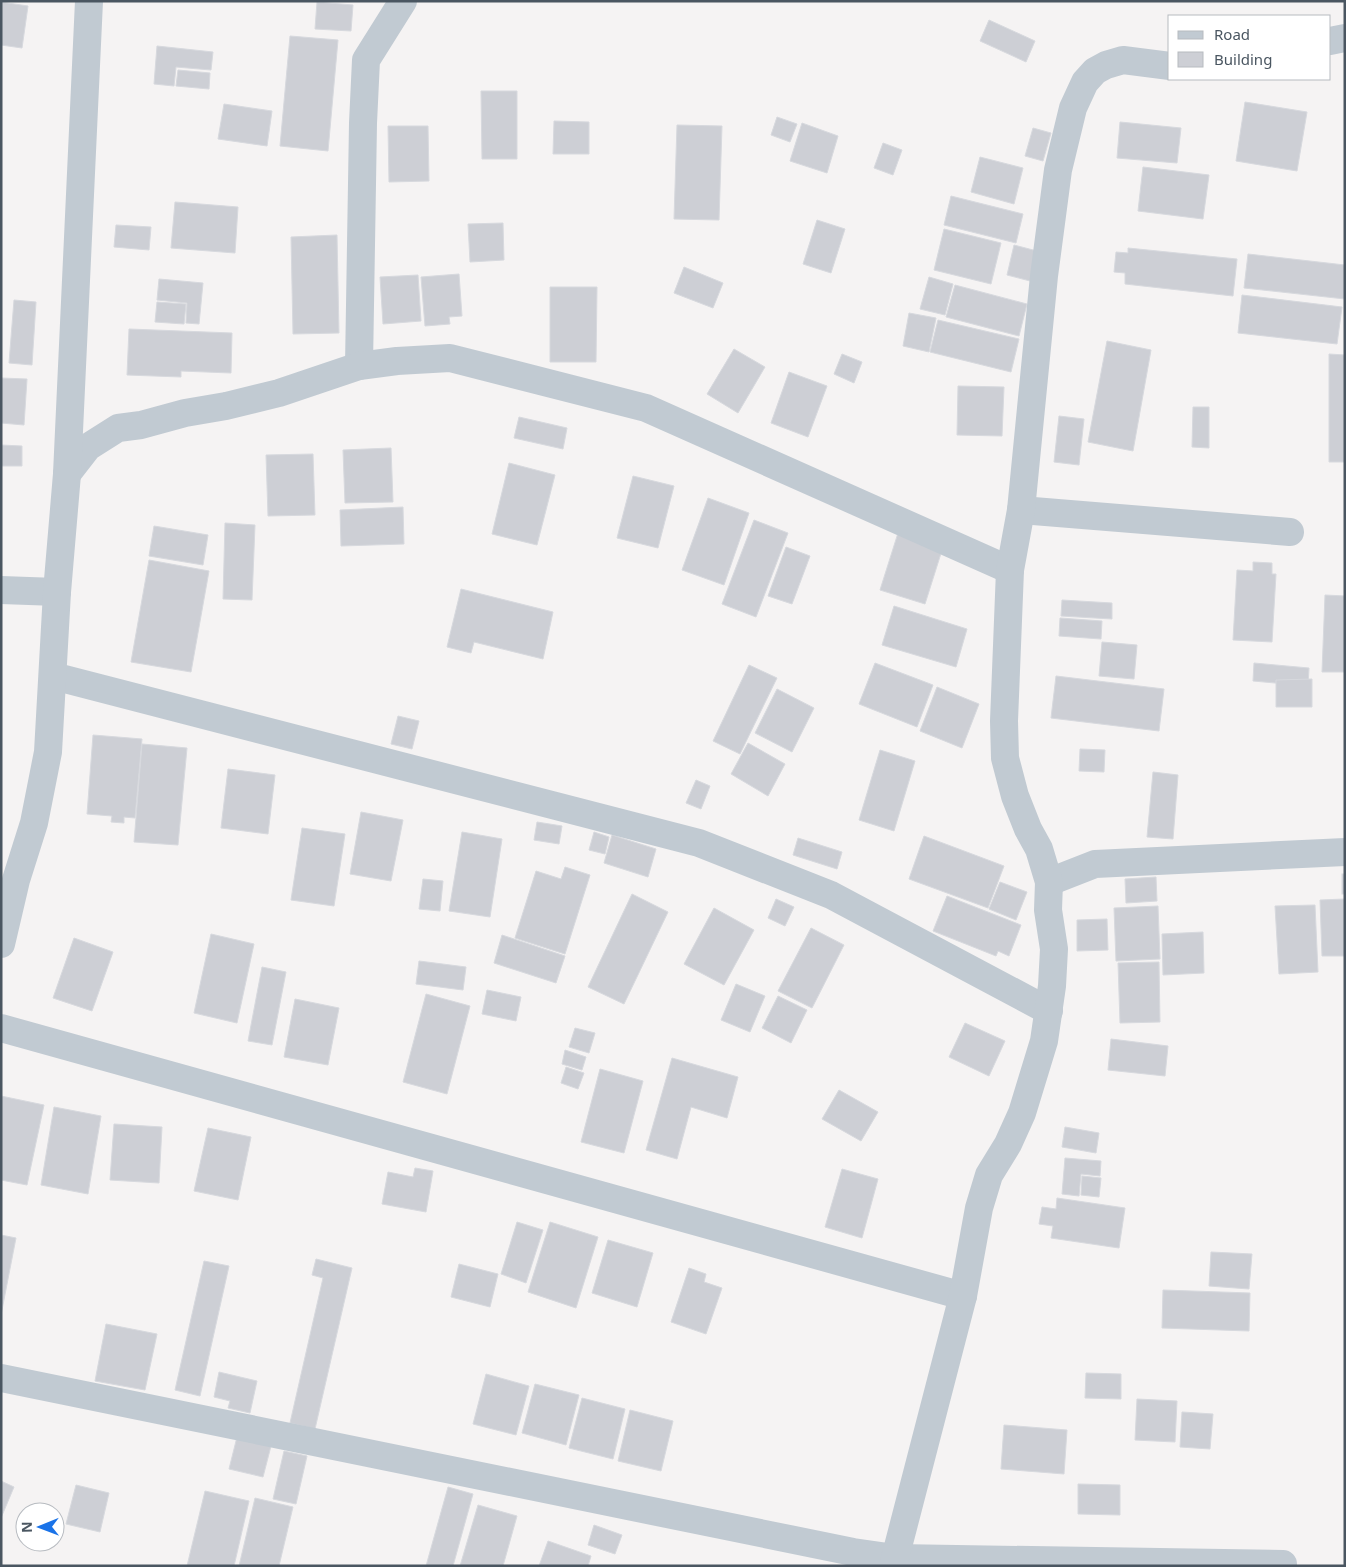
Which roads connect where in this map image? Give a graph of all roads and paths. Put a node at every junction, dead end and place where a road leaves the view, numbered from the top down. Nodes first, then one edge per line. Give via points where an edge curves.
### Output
1 (89, 1) edge
2 (403, 1) edge
3 (1345, 38) edge
4 (1331, 41) edge
5 (1168, 66) edge
6 (359, 366) junction
7 (67, 474) junction
8 (1021, 510) junction
9 (1290, 532) dead end
10 (1010, 570) junction
11 (1, 590) edge
12 (57, 592) junction
13 (52, 676) junction
14 (1345, 852) edge
15 (1049, 882) junction
16 (1, 944) edge
17 (1049, 1010) junction
18 (1, 1028) edge
19 (963, 1296) junction
20 (1, 1378) edge
21 (894, 1562) edge
22 (1283, 1564) dead end

1 - 7 street
2 - 6 street via 366,60
3 - 4 street
5 - 8 street via 1123,60 1106,64 1085,82 1073,108 1058,170 1044,276
6 - 7 street via 279,393 118,428 88,447
6 - 10 street via 450,358 646,408
7 - 12 street
8 - 9 street
8 - 10 street
10 - 15 street via 1005,758 1014,796 1039,850
11 - 12 street
12 - 13 street
13 - 16 street via 48,752 34,823
13 - 17 street via 699,843 831,895
14 - 15 street via 1095,864
15 - 17 street via 1048,910 1054,949
17 - 19 street via 1044,1041 1022,1113 989,1175 979,1208
18 - 19 street
19 - 21 street
20 - 21 street
21 - 22 street

